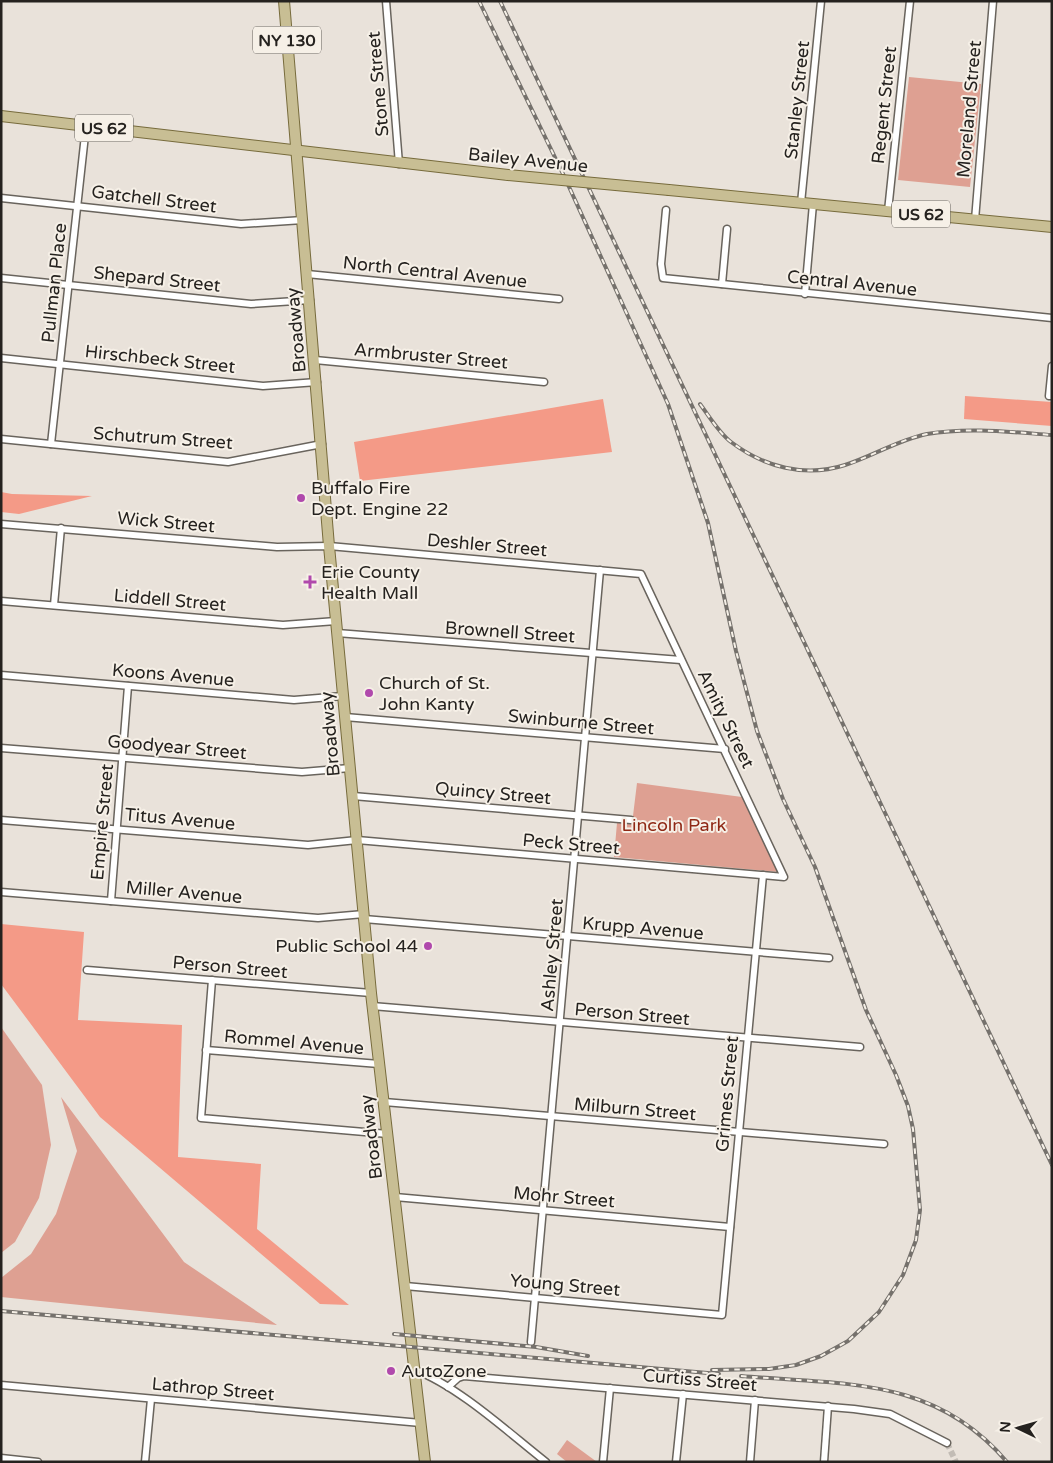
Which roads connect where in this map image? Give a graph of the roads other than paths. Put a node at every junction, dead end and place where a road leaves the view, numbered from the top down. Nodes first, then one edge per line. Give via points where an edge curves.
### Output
1 (284, 1) edge
2 (386, 1) edge
3 (822, 1) edge
4 (910, 1) edge
5 (994, 1) edge
6 (1, 116) edge
7 (86, 126) junction
8 (295, 151) junction
9 (399, 164) junction
10 (1, 198) edge
11 (801, 203) junction
12 (813, 204) junction
13 (78, 206) junction
14 (666, 210) dead end
15 (888, 211) junction
16 (303, 220) junction
17 (974, 220) junction
18 (1052, 227) edge
19 (727, 229) dead end
20 (308, 274) junction
21 (1, 278) edge
22 (722, 284) junction
23 (69, 285) junction
24 (805, 294) junction
25 (559, 299) dead end
26 (310, 300) junction
27 (1052, 318) edge
28 (1, 358) edge
29 (315, 360) junction
30 (61, 364) junction
31 (1052, 366) edge
32 (316, 382) junction
33 (544, 382) dead end
34 (1050, 396) edge
35 (1, 439) edge
36 (52, 444) junction
37 (322, 444) junction
38 (1, 524) edge
39 (60, 528) junction
40 (329, 546) junction
41 (600, 570) junction
42 (641, 574) joint
43 (1, 601) edge
44 (54, 605) junction
45 (336, 621) junction
46 (337, 633) junction
47 (593, 653) junction
48 (681, 660) junction
49 (1, 675) edge
50 (128, 686) junction
51 (343, 696) junction
52 (345, 717) junction
53 (586, 737) junction
54 (1, 748) edge
55 (725, 749) junction
56 (122, 758) junction
57 (350, 768) junction
58 (353, 796) junction
59 (579, 815) junction
60 (1, 820) edge
61 (631, 820) dead end
62 (117, 829) junction
63 (357, 840) junction
64 (575, 859) junction
65 (762, 875) junction
66 (784, 877) joint
67 (1, 892) edge
68 (111, 901) junction
69 (364, 916) junction
70 (568, 936) junction
71 (756, 953) junction
72 (829, 958) dead end
73 (87, 970) dead end
74 (212, 980) junction
75 (371, 993) junction
76 (372, 1006) junction
77 (561, 1023) junction
78 (748, 1039) junction
79 (860, 1047) dead end
80 (206, 1050) junction
81 (379, 1064) junction
82 (384, 1102) junction
83 (552, 1117) junction
84 (738, 1133) junction
85 (388, 1134) junction
86 (884, 1144) dead end
87 (395, 1197) junction
88 (543, 1210) junction
89 (730, 1226) junction
90 (405, 1286) junction
91 (536, 1298) junction
92 (722, 1315) joint
93 (532, 1342) dead end
94 (415, 1370) junction
95 (1, 1385) edge
96 (448, 1387) junction
97 (610, 1388) junction
98 (683, 1394) junction
99 (151, 1399) junction
100 (756, 1400) junction
101 (828, 1406) junction
102 (421, 1423) junction
103 (947, 1443) tunnel mouth
104 (1, 1458) edge
105 (38, 1462) edge
106 (145, 1462) edge
107 (426, 1462) edge
108 (546, 1462) edge
109 (603, 1462) edge
110 (676, 1462) edge
111 (750, 1462) edge
112 (824, 1462) edge

1 - 8 main road, Broadway / NY 130
2 - 9 street, Stone Street
3 - 11 street, Stanley Street
4 - 15 street, Regent Street
5 - 17 street, Moreland Street
6 - 7 main road, Bailey Avenue / US 62
7 - 8 main road, Bailey Avenue / US 62
7 - 13 street, Pullman Place
8 - 9 main road, Bailey Avenue / US 62
8 - 16 main road, Broadway
9 - 11 main road, Bailey Avenue / US 62, bridge
10 - 13 street, Gatchell Street
11 - 12 main road, Bailey Avenue / US 62
12 - 15 main road, Bailey Avenue / US 62
12 - 24 street
13 - 16 street, Gatchell Street via 241,224
13 - 23 street, Pullman Place
14 - 22 street, Central Avenue via 661,264 663,278
15 - 17 main road, Bailey Avenue / US 62
16 - 20 main road, Broadway
17 - 18 main road, Bailey Avenue / US 62
19 - 22 street
20 - 25 street, North Central Avenue
20 - 26 main road, Broadway
21 - 23 street, Shepard Street
22 - 24 street, Central Avenue
23 - 26 street, Shepard Street via 251,304
23 - 30 street, Pullman Place
24 - 27 street, Central Avenue
26 - 29 main road, Broadway
28 - 30 street, Hirschbeck Street
29 - 32 main road, Broadway
29 - 33 street, Armbruster Street
30 - 32 street, Hirschbeck Street via 263,386
30 - 36 street, Pullman Place
31 - 34 street
32 - 37 main road, Broadway
35 - 36 street, Schutrum Street
36 - 37 street, Schutrum Street via 228,462
37 - 40 main road, Broadway
38 - 39 street, Wick Street
39 - 40 street, Wick Street via 277,547
39 - 44 street
40 - 41 street, Deshler Street
40 - 45 main road, Broadway
41 - 42 street, Deshler Street
41 - 47 street, Ashley Street
42 - 48 street, Amity Street
43 - 44 street, Liddell Street
44 - 45 street, Liddell Street via 284,625
45 - 46 main road, Broadway
46 - 47 street, Brownell Street
46 - 51 main road, Broadway
47 - 48 street, Brownell Street
47 - 53 street, Ashley Street
48 - 55 street, Amity Street
49 - 50 street, Koons Avenue
50 - 51 street, Koons Avenue via 294,700
50 - 56 street, Empire Street
51 - 52 main road, Broadway
52 - 53 street, Swinburne Street
52 - 57 main road, Broadway
53 - 55 street, Swinburne Street
53 - 59 street, Ashley Street
54 - 56 street, Goodyear Street
55 - 66 street, Amity Street
56 - 57 street, Goodyear Street via 302,772
56 - 62 street, Empire Street
57 - 58 main road, Broadway
58 - 59 street, Quincy Street
58 - 63 main road, Broadway
59 - 61 street, Quincy Street
59 - 64 street, Ashley Street
60 - 62 street, Titus Avenue
62 - 63 street, Titus Avenue via 308,845
62 - 68 street, Empire Street
63 - 64 street, Peck Street
63 - 69 main road, Broadway
64 - 65 street, Peck Street
64 - 70 street, Ashley Street
65 - 66 street, Peck Street
65 - 71 street, Grimes Street
67 - 68 street, Miller Avenue
68 - 69 street, Miller Avenue via 318,918
69 - 70 street, Krupp Avenue
69 - 75 main road, Broadway
70 - 71 street, Krupp Avenue
70 - 77 street, Ashley Street
71 - 72 street, Krupp Avenue
71 - 78 street, Grimes Street
73 - 74 street, Person Street
74 - 75 street, Person Street
74 - 80 street
75 - 76 main road, Broadway
76 - 77 street, Person Street
76 - 81 main road, Broadway
77 - 78 street, Person Street
77 - 83 street, Ashley Street
78 - 79 street, Person Street
78 - 84 street, Grimes Street
80 - 81 street, Rommel Avenue
80 - 85 street via 200,1118
81 - 82 main road, Broadway
82 - 83 street, Milburn Street
82 - 85 main road, Broadway
83 - 84 street, Milburn Street
83 - 88 street, Ashley Street
84 - 86 street, Milburn Street
84 - 89 street, Grimes Street
85 - 87 main road, Broadway
87 - 88 street, Mohr Street
87 - 90 main road, Broadway
88 - 89 street, Mohr Street
88 - 91 street, Ashley Street
89 - 92 street, Grimes Street
90 - 91 street, Young Street
90 - 94 main road, Broadway
91 - 92 street, Young Street
91 - 93 street, Ashley Street
94 - 96 street
94 - 102 main road, Broadway
95 - 99 street, Lathrop Street
96 - 97 street, Curtiss Street via 464,1376
96 - 108 street
97 - 98 street, Curtiss Street
97 - 109 street
98 - 100 street, Curtiss Street
98 - 110 street
99 - 102 street, Lathrop Street
99 - 106 street
100 - 101 street, Curtiss Street
100 - 111 street
101 - 103 street, Curtiss Street via 890,1414
101 - 112 street
102 - 107 main road, Broadway
104 - 105 street

